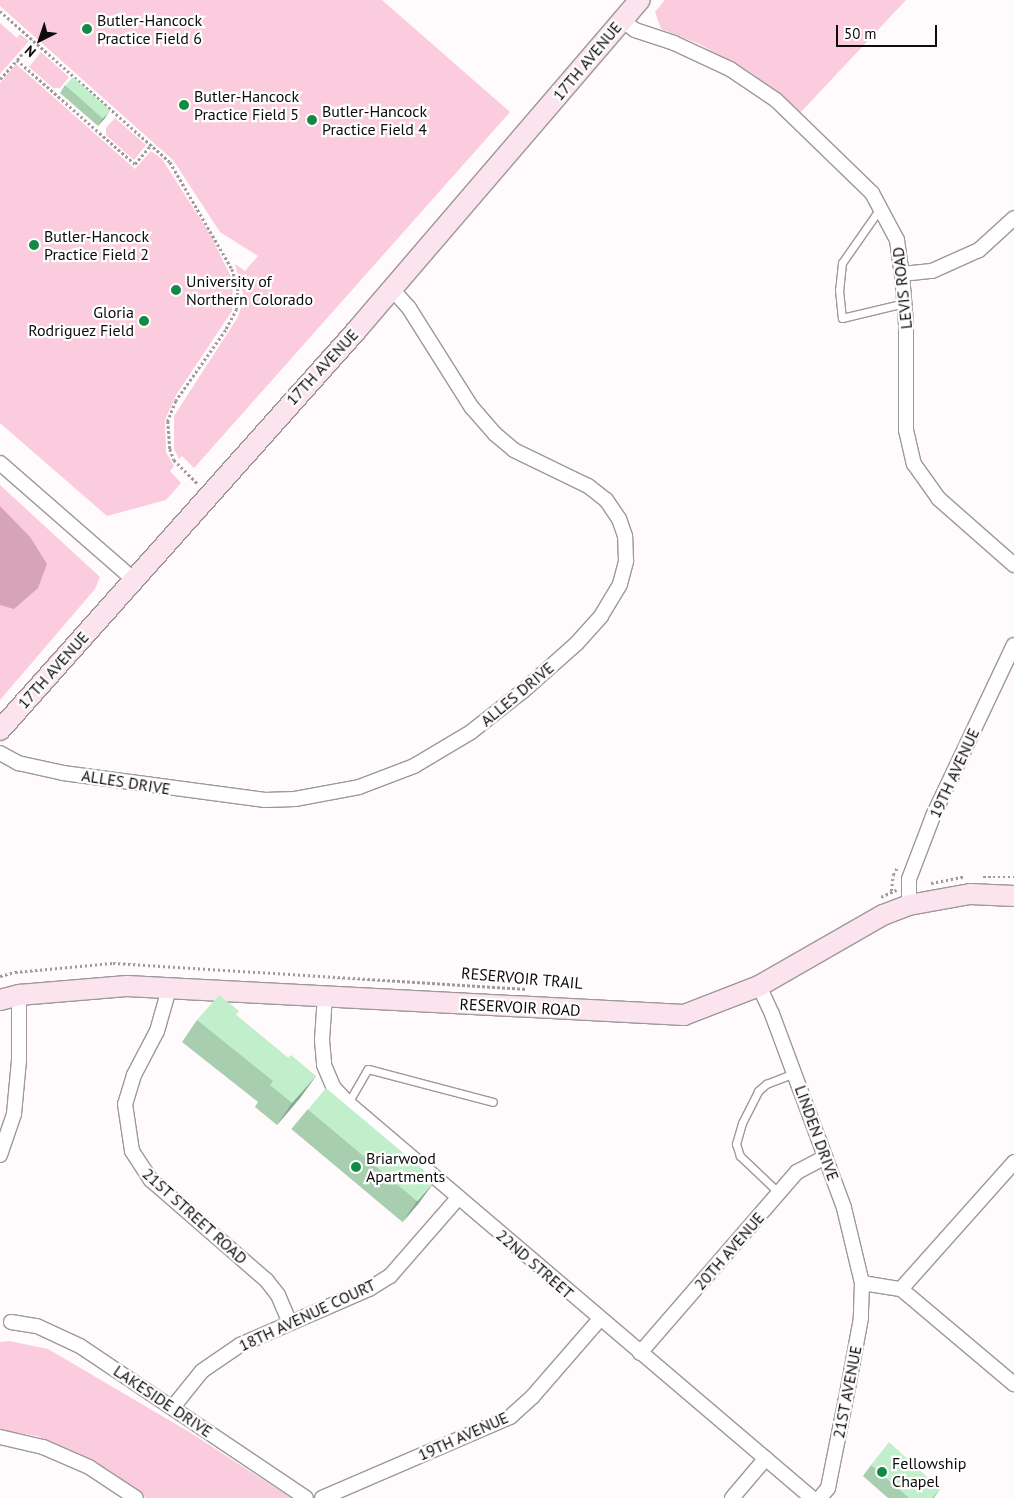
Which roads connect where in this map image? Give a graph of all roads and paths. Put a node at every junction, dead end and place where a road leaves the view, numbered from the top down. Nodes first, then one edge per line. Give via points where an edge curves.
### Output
1 (640, 0) edge
2 (0, 11) edge
3 (622, 20) junction
4 (33, 41) junction
5 (17, 60) junction
6 (0, 79) edge
7 (152, 144) junction
8 (881, 206) junction
9 (1014, 218) edge
10 (902, 274) junction
11 (392, 289) junction
12 (905, 303) junction
13 (0, 463) edge
14 (209, 493) junction
15 (1014, 565) edge
16 (134, 580) junction
17 (1014, 645) edge
18 (0, 730) edge
19 (0, 753) edge
20 (967, 877) dead end
21 (977, 877) dead end
22 (1014, 877) edge
23 (909, 896) junction
24 (1014, 896) edge
25 (875, 900) dead end
26 (0, 976) edge
27 (759, 986) junction
28 (169, 989) junction
29 (534, 989) dead end
30 (325, 995) junction
31 (9, 998) edge
32 (795, 1073) junction
33 (493, 1102) dead end
34 (348, 1103) junction
35 (0, 1155) edge
36 (825, 1157) junction
37 (1014, 1162) edge
38 (779, 1193) junction
39 (458, 1198) junction
40 (862, 1283) junction
41 (901, 1289) junction
42 (600, 1319) junction
43 (289, 1321) junction
44 (11, 1322) dead end
45 (640, 1353) junction
46 (1014, 1384) edge
47 (173, 1407) junction
48 (0, 1437) edge
49 (766, 1458) junction
50 (136, 1498) edge
51 (306, 1498) edge
52 (322, 1498) edge
53 (732, 1498) edge
54 (812, 1498) edge
55 (820, 1498) edge

1 - 3 street, 17TH AVENUE
2 - 4 path
3 - 8 street, LEVIS ROAD via 635,30 730,68 776,100 861,180
3 - 11 street, 17TH AVENUE
4 - 5 path
4 - 7 path
5 - 6 path
5 - 7 path via 135,164
7 - 14 path via 183,180 232,268 238,288 239,300 232,320 176,401 168,421 174,460
8 - 10 street, LEVIS ROAD via 897,240
8 - 12 lane via 842,264 838,290 842,318
9 - 10 street via 979,250 932,271
10 - 12 street, LEVIS ROAD
11 - 14 street, 17TH AVENUE
11 - 19 street, ALLES DRIVE via 409,308 472,408 514,450 588,486 606,500 619,519 625,536 626,561 620,584 601,616 577,643 471,732 386,778 296,800 200,794 64,773 18,763
12 - 15 street, LEVIS ROAD via 906,430 914,464 939,499
13 - 16 street
14 - 16 street, 17TH AVENUE
16 - 18 street, 17TH AVENUE
17 - 23 street, 19TH AVENUE via 933,816
20 - 23 path
21 - 22 path
23 - 24 street, RESERVOIR ROAD
23 - 25 path via 891,891
23 - 27 street, RESERVOIR ROAD via 883,915
26 - 29 path, RESERVOIR TRAIL via 113,963
27 - 30 street, RESERVOIR ROAD via 723,1003 684,1015
27 - 32 street, LINDEN DRIVE
28 - 30 street, RESERVOIR ROAD
28 - 31 street, RESERVOIR ROAD via 104,986
28 - 43 street, 21ST STREET ROAD via 157,1030 134,1075 125,1104 132,1151 151,1180 267,1281 278,1295
30 - 34 street, 22ND STREET via 324,1065 334,1088
31 - 35 street via 19,1060 14,1114
32 - 36 street, LINDEN DRIVE
32 - 38 lane via 766,1084 758,1091 742,1123 736,1144 740,1156
33 - 34 lane via 368,1069
34 - 39 street, 22ND STREET
36 - 38 street, 20TH AVENUE via 797,1172
36 - 40 street, LINDEN DRIVE via 851,1233
37 - 41 street
38 - 45 street, 20TH AVENUE
39 - 42 street, 22ND STREET
39 - 43 street, 18TH AVENUE COURT via 390,1276 369,1289
40 - 41 street
40 - 55 street, 21ST AVENUE via 861,1318 848,1388 828,1488
41 - 46 street
42 - 45 street, 22ND STREET
42 - 52 street, 19TH AVENUE via 533,1396 510,1417
43 - 47 street, 18TH AVENUE COURT via 213,1362
44 - 47 street, LAKESIDE DRIVE via 58,1333
45 - 49 street, 22ND STREET
47 - 51 street, LAKESIDE DRIVE
48 - 50 street via 43,1448 89,1467
49 - 53 street
49 - 54 street, 22ND STREET

